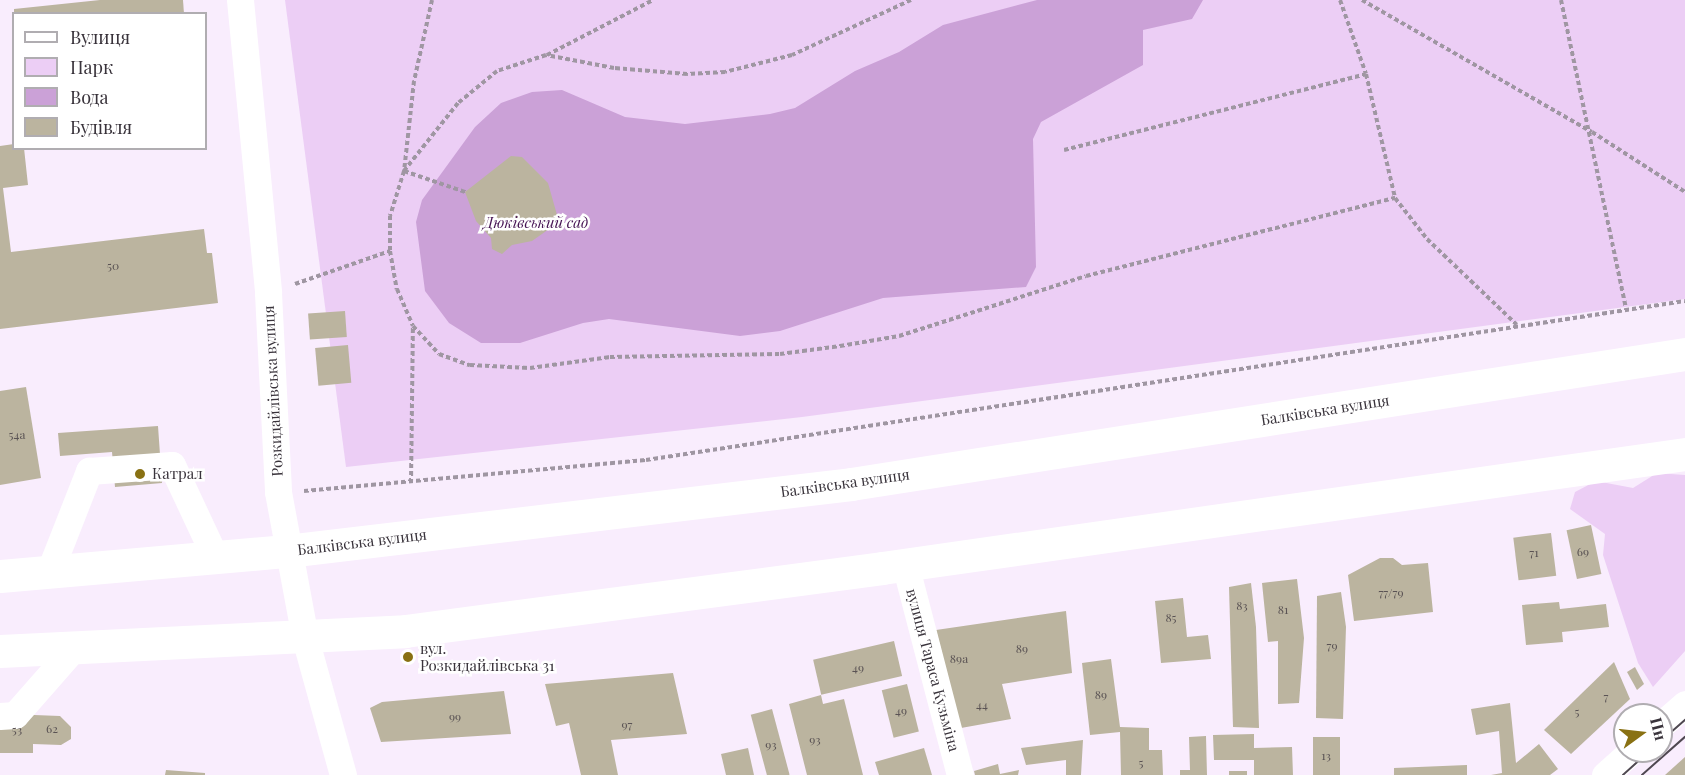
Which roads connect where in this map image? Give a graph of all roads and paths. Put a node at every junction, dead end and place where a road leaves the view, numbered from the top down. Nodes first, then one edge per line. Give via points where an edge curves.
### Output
1 (240, 0) edge
2 (432, 0) edge
3 (653, 0) edge
4 (911, 0) edge
5 (1340, 0) edge
6 (1362, 0) edge
7 (1561, 0) edge
8 (546, 55) junction
9 (1366, 74) junction
10 (1592, 132) junction
11 (1064, 150) dead end
12 (404, 171) junction
13 (465, 192) dead end
14 (1685, 192) edge
15 (1395, 198) junction
16 (390, 251) junction
17 (268, 293) junction
18 (1685, 300) edge
19 (1626, 308) junction
20 (413, 326) junction
21 (1518, 326) junction
22 (1685, 354) edge
23 (1685, 454) edge
24 (411, 483) junction
25 (278, 492) junction
26 (287, 551) junction
27 (216, 559) junction
28 (905, 564) junction
29 (49, 573) junction
30 (0, 576) edge
31 (305, 638) junction
32 (73, 649) junction
33 (0, 651) edge
34 (1685, 704) edge
35 (1673, 714) edge
36 (0, 716) edge
37 (1618, 763) edge
38 (343, 775) edge
39 (960, 775) edge
40 (1605, 775) edge

1 - 17 street, Розкидайлівська вулиця
2 - 12 path via 414,81
3 - 8 path
4 - 8 path via 792,55 725,72 687,74 614,68
5 - 9 path
6 - 10 path
7 - 10 path
8 - 12 path via 497,71 458,103
9 - 11 path
9 - 15 path
10 - 14 path
10 - 19 path
12 - 13 path
12 - 16 path via 390,216
15 - 20 path via 1086,276 899,336 780,354 610,357 531,368 470,365 439,354
15 - 21 path via 1427,239
16 - 17 path
16 - 20 path via 397,289
17 - 25 street, Розкидайлівська вулиця
18 - 19 path
19 - 21 path
20 - 24 path
21 - 24 path via 646,460
22 - 26 main road, Балківська вулиця via 851,484
23 - 28 main road
24 - 25 path
25 - 26 street, Розкидайлівська вулиця
26 - 27 main road, Балківська вулиця
26 - 31 street, Розкидайлівська вулиця
27 - 29 main road, Балківська вулиця
27 - 29 street via 172,465 89,471
28 - 31 main road via 405,631
28 - 39 street, вулиця Тараса Кузьміна
29 - 30 main road, Балківська вулиця
31 - 32 main road
31 - 38 street, Розкидайлівська вулиця
32 - 33 main road
32 - 36 street via 15,715
34 - 35 street
37 - 40 street

